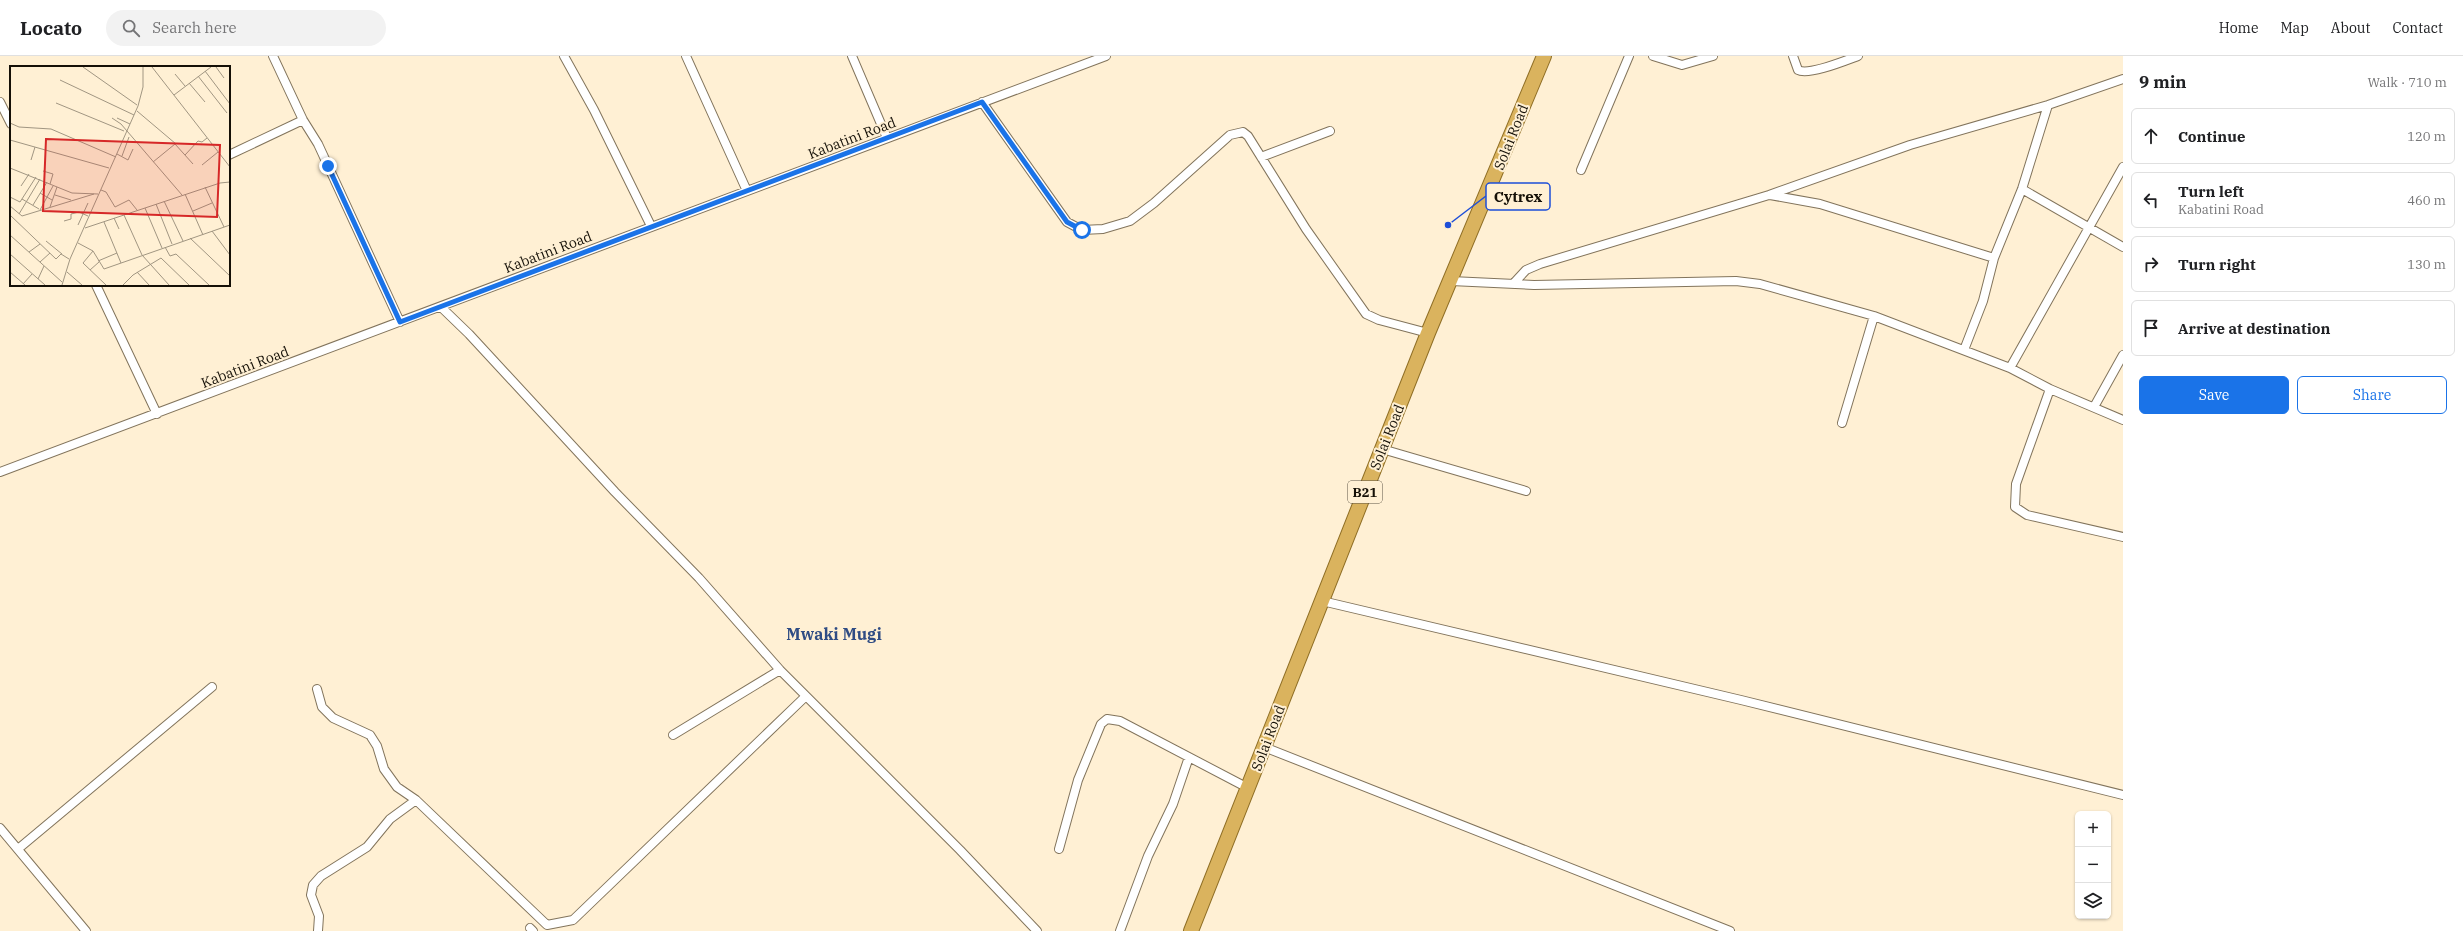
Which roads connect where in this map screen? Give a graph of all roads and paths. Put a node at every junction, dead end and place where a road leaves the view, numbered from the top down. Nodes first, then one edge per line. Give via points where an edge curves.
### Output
1 (273, 56) edge
2 (564, 56) edge
3 (686, 56) edge
4 (852, 56) edge
5 (1106, 56) edge
6 (1544, 56) edge
7 (1629, 56) edge
8 (1653, 56) edge
9 (1713, 56) edge
10 (1793, 56) edge
11 (1858, 56) edge
12 (2123, 80) edge
13 (0, 102) edge
14 (982, 102) junction
15 (2048, 105) junction
16 (304, 120) junction
17 (10, 122) edge
18 (1330, 131) dead end
19 (887, 138) junction
20 (230, 155) edge
21 (1261, 157) junction
22 (2123, 167) edge
23 (1581, 170) dead end
24 (2022, 189) junction
25 (748, 191) junction
26 (1769, 195) junction
27 (651, 226) junction
28 (2090, 226) junction
29 (2123, 247) edge
30 (1994, 258) junction
31 (1451, 281) junction
32 (1514, 283) junction
33 (96, 286) edge
34 (441, 307) junction
35 (1874, 316) junction
36 (400, 322) junction
37 (1428, 333) junction
38 (1964, 350) junction
39 (2123, 355) edge
40 (2010, 368) junction
41 (2050, 389) junction
42 (2094, 407) junction
43 (157, 414) junction
44 (2123, 420) edge
45 (1842, 423) dead end
46 (1382, 449) junction
47 (0, 472) edge
48 (1526, 491) dead end
49 (2123, 537) edge
50 (1322, 600) junction
51 (780, 670) junction
52 (212, 687) dead end
53 (317, 689) dead end
54 (806, 696) junction
55 (673, 735) dead end
56 (1264, 747) junction
57 (1189, 757) junction
58 (1248, 788) junction
59 (2123, 795) edge
60 (416, 800) junction
61 (0, 828) edge
62 (1059, 849) dead end
63 (18, 850) junction
64 (86, 931) edge
65 (318, 931) edge
66 (1037, 931) edge
67 (1120, 931) edge
68 (1191, 931) edge
69 (1730, 931) edge

1 - 16 street
2 - 27 street via 594,110
3 - 25 street
4 - 19 street
5 - 14 street, Kabatini Road
6 - 31 highway, Solai Road / B21
7 - 23 street
8 - 9 street via 1682,65
10 - 11 street via 1798,70 1803,72
12 - 15 street
13 - 17 street
14 - 19 street, Kabatini Road
14 - 21 street via 1067,222 1082,230 1103,229 1130,221 1154,203 1230,135 1243,132
15 - 24 street
15 - 26 street via 1910,145
16 - 20 street
16 - 36 street via 318,144
18 - 21 street
19 - 25 street, Kabatini Road
21 - 37 street via 1306,229 1366,314
22 - 28 street
24 - 28 street
24 - 30 street
25 - 27 street, Kabatini Road
26 - 30 street via 1820,204
26 - 32 street via 1540,264 1526,270
27 - 34 street, Kabatini Road
28 - 29 street
28 - 40 street
30 - 38 street via 1983,301
31 - 32 street
31 - 37 highway, Solai Road / B21
32 - 35 street via 1736,281 1772,287
33 - 43 street
34 - 36 street, Kabatini Road
34 - 51 street via 699,578
35 - 38 street
35 - 45 street
36 - 43 street, Kabatini Road
37 - 46 highway, Solai Road / B21
38 - 40 street
39 - 42 street
40 - 41 street
41 - 42 street
41 - 49 street via 2016,484 2015,507 2027,515
42 - 44 street
43 - 47 street, Kabatini Road
46 - 48 street
46 - 50 highway, Solai Road / B21
50 - 56 highway, Solai Road / B21
50 - 59 street
51 - 54 street
51 - 55 street
52 - 63 street
53 - 60 street via 322,707 333,718 370,734 378,746 384,770 397,787
54 - 60 street via 573,920 547,925
54 - 66 street
56 - 58 highway, Solai Road / B21
56 - 69 street
57 - 58 street
57 - 62 street via 1120,721 1107,720 1101,724 1078,780
57 - 67 street via 1173,804 1148,856
58 - 68 highway, Solai Road / B21
60 - 65 street via 390,819 366,847 321,876 313,885 311,895 319,916
61 - 63 street
63 - 64 street

